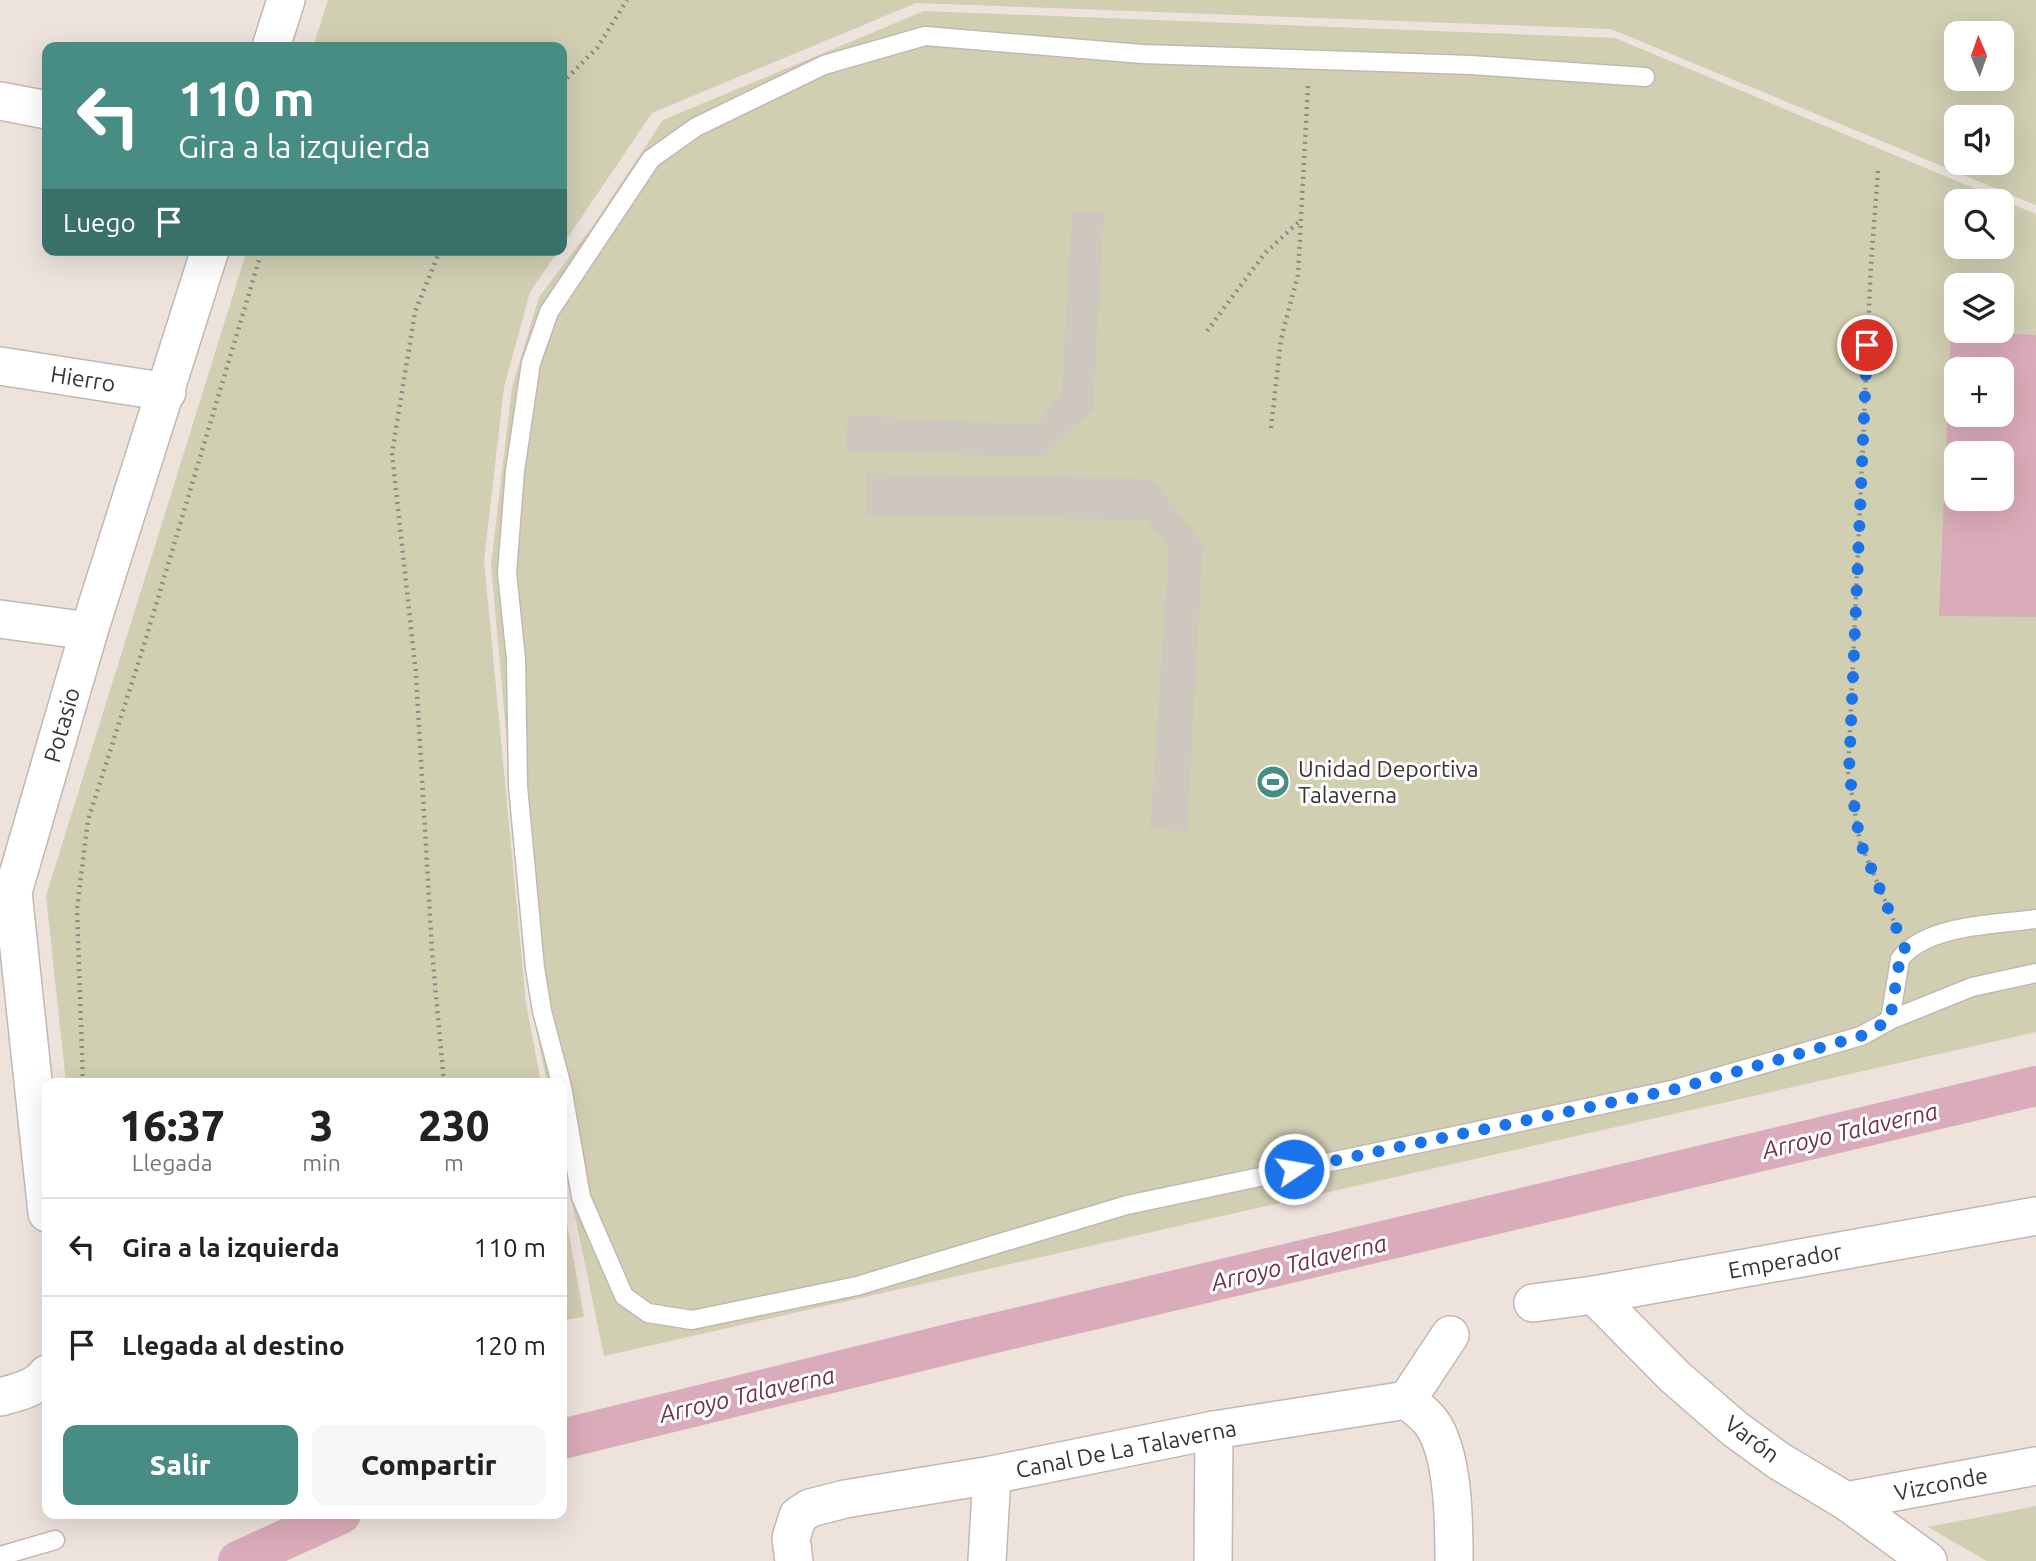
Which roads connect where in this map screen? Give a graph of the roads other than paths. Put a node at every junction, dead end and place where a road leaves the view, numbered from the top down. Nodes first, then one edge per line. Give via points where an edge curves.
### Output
1 (286, 0) edge
2 (273, 42) edge
3 (1645, 77) dead end
4 (0, 101) edge
5 (42, 109) edge
6 (207, 256) edge
7 (0, 366) edge
8 (167, 392) junction
9 (0, 619) edge
10 (89, 631) junction
11 (7, 891) edge
12 (2036, 919) edge
13 (2036, 973) edge
14 (1890, 1020) junction
15 (559, 1078) edge
16 (567, 1119) edge
17 (42, 1173) edge
18 (2036, 1216) edge
19 (1594, 1295) junction
20 (1533, 1303) dead end
21 (1450, 1335) dead end
22 (42, 1380) edge
23 (0, 1398) edge
24 (1407, 1400) junction
25 (1214, 1430) junction
26 (2036, 1466) edge
27 (992, 1475) junction
28 (1846, 1501) junction
29 (55, 1540) dead end
30 (0, 1556) edge
31 (794, 1561) edge
32 (987, 1561) edge
33 (1213, 1561) edge
34 (1454, 1561) edge
35 (1928, 1561) edge

1 - 2 street
3 - 15 lane via 1471,65 1142,54 925,36 824,65 696,127 651,159 549,312 531,363 515,471 507,573 516,659 518,786 536,968
4 - 5 street
6 - 8 street, Potasio
7 - 8 street, Hierro
8 - 10 street, Potasio
9 - 10 street
10 - 11 street, Potasio
11 - 17 street, Potasio
12 - 14 lane via 1931,935 1906,951 1900,958
13 - 14 lane via 1972,987
14 - 16 lane via 1861,1036 1676,1089 1127,1205 857,1286 692,1320 648,1312 624,1296 581,1197
18 - 19 street, Emperador
19 - 20 street, Emperador
19 - 28 street, Varón via 1675,1377 1735,1429
21 - 24 street
22 - 23 street
24 - 25 street, Canal De La Talaverna
24 - 34 street via 1431,1422 1443,1443
25 - 27 street, Canal De La Talaverna
25 - 33 street
26 - 28 street, Vizconde
27 - 31 street, Canal De La Talaverna via 810,1508 798,1516 791,1538
27 - 32 street
28 - 35 street, Varón
29 - 30 lane

